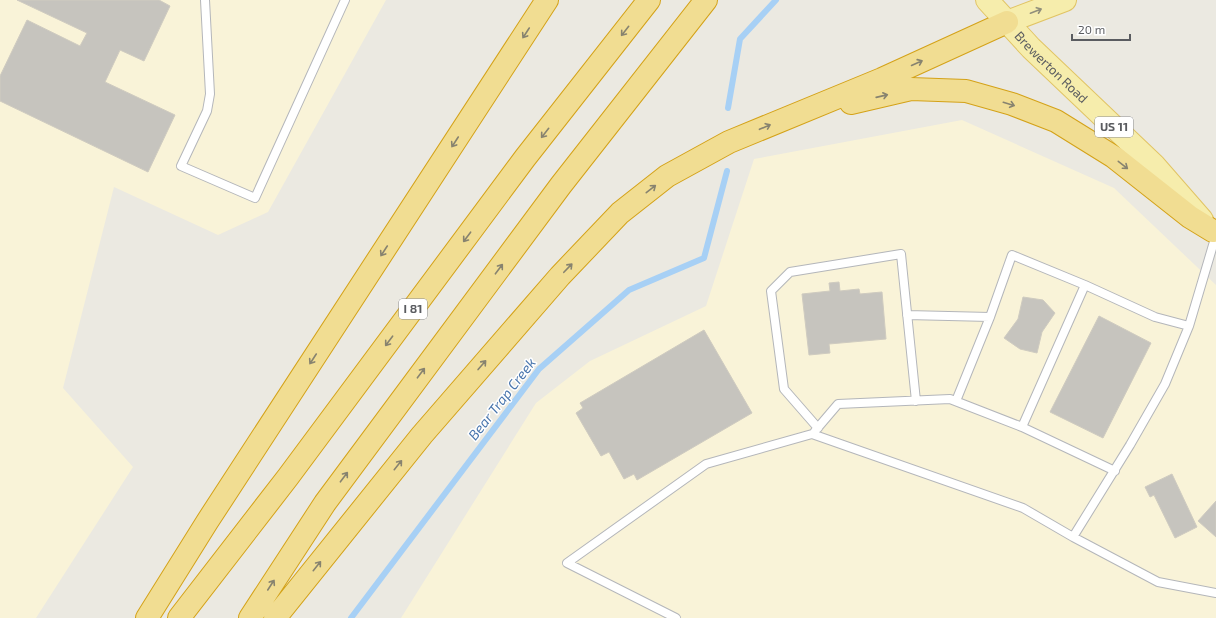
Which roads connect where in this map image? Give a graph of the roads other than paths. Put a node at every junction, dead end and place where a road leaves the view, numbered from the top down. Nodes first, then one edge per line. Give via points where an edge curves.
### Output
1 (205, 0) edge
2 (345, 0) edge
3 (547, 0) edge
4 (649, 0) edge
5 (706, 0) edge
6 (987, 0) edge
7 (1065, 0) edge
8 (1007, 22) junction
9 (789, 117) junction
10 (1215, 234) edge
11 (1085, 285) junction
12 (907, 315) junction
13 (990, 317) junction
14 (1189, 326) junction
15 (916, 401) junction
16 (956, 401) junction
17 (1022, 427) junction
18 (818, 428) junction
19 (812, 434) junction
20 (1115, 471) junction
21 (1073, 537) junction
22 (1216, 593) edge
23 (146, 618) edge
24 (179, 618) edge
25 (250, 618) edge
26 (275, 618) edge
27 (676, 618) edge

1 - 2 lane via 210,94 208,111 181,166 255,198
3 -> 23 highway
4 -> 24 highway, I 81 via 525,158 288,477
25 -> 5 highway via 325,503 561,185
6 - 8 main road, Brewerton Road / US 11
8 -> 7 main road
9 -> 8 highway via 882,79
8 - 10 main road, Brewerton Road / US 11 via 1154,165
9 -> 10 highway via 911,89 966,91 1012,104 1056,121 1114,157
26 -> 9 highway via 422,435 560,276 620,213 667,176 729,142
10 - 14 lane
11 - 13 lane via 1012,255
11 - 14 lane via 1155,317
11 - 17 lane
12 - 13 lane
12 - 15 lane
12 - 18 lane via 901,254 790,272 771,291 784,389
13 - 16 lane
14 - 20 lane via 1165,384
15 - 16 lane
15 - 18 lane via 838,404
16 - 17 lane
17 - 20 lane
18 - 19 lane
19 - 21 lane via 1023,508
19 - 27 lane via 706,464 567,563
20 - 21 lane
21 - 22 lane via 1158,582

